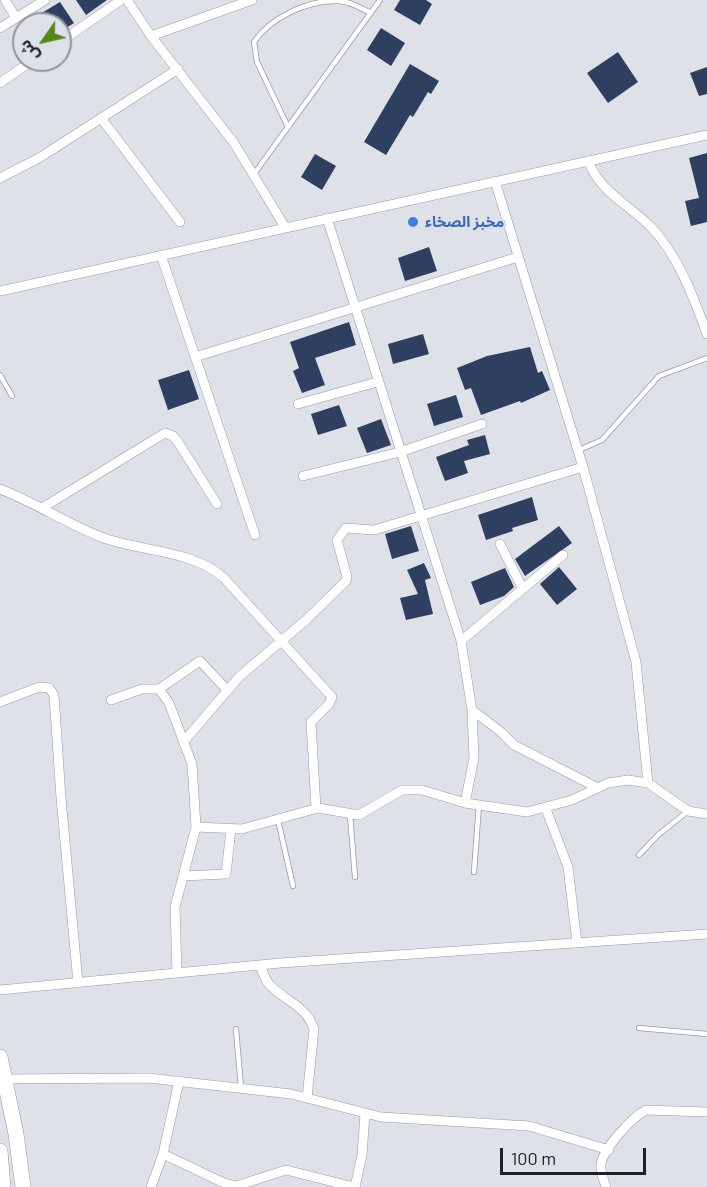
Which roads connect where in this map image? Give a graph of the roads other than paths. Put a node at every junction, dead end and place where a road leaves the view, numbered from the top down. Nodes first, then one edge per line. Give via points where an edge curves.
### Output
1 (45, 0) edge
2 (121, 0) edge
3 (127, 0) edge
4 (252, 0) edge
5 (381, 0) edge
6 (26, 12) edge
7 (371, 13) junction
8 (72, 34) edge
9 (151, 36) junction
10 (178, 69) junction
11 (16, 72) edge
12 (0, 83) edge
13 (102, 118) junction
14 (288, 127) junction
15 (707, 135) edge
16 (588, 161) junction
17 (2, 174) edge
18 (254, 174) junction
19 (495, 181) junction
20 (327, 218) junction
21 (180, 222) dead end
22 (285, 227) junction
23 (161, 255) junction
24 (518, 256) junction
25 (0, 291) edge
26 (354, 309) junction
27 (707, 334) edge
28 (195, 357) junction
29 (707, 358) edge
30 (0, 375) edge
31 (377, 382) junction
32 (12, 396) dead end
33 (298, 404) dead end
34 (482, 424) dead end
35 (578, 451) junction
36 (400, 452) junction
37 (583, 467) junction
38 (303, 476) dead end
39 (0, 489) edge
40 (217, 504) dead end
41 (42, 508) junction
42 (422, 517) junction
43 (255, 535) dead end
44 (500, 544) dead end
45 (563, 555) dead end
46 (524, 589) junction
47 (282, 639) junction
48 (461, 641) junction
49 (159, 689) junction
50 (227, 690) junction
51 (111, 699) dead end
52 (0, 702) edge
53 (472, 710) junction
54 (185, 740) junction
55 (648, 783) junction
56 (598, 788) junction
57 (465, 803) junction
58 (479, 805) junction
59 (316, 808) junction
60 (546, 809) junction
61 (688, 811) junction
62 (350, 814) junction
63 (707, 814) edge
64 (278, 820) junction
65 (196, 827) junction
66 (231, 829) junction
67 (639, 855) dead end
68 (474, 872) dead end
69 (183, 876) junction
70 (355, 877) dead end
71 (292, 886) dead end
72 (707, 934) edge
73 (576, 943) junction
74 (260, 965) junction
75 (177, 973) junction
76 (78, 983) junction
77 (0, 990) edge
78 (639, 1028) dead end
79 (236, 1029) dead end
80 (707, 1034) edge
81 (0, 1057) edge
82 (2, 1079) edge
83 (179, 1081) junction
84 (241, 1088) junction
85 (308, 1098) junction
86 (707, 1112) edge
87 (365, 1114) junction
88 (609, 1150) junction
89 (0, 1151) edge
90 (163, 1154) junction
91 (236, 1186) edge
92 (3, 1187) edge
93 (23, 1187) edge
94 (151, 1187) edge
95 (354, 1187) edge
96 (606, 1187) edge

1 - 6 street
2 - 8 street
3 - 9 street
4 - 9 street
5 - 7 lane
7 - 14 lane
7 - 14 lane via 337,0 305,5 262,29 254,42 256,62
9 - 10 street
10 - 13 street
10 - 18 street
11 - 12 street
13 - 17 street
13 - 21 street
14 - 18 lane
15 - 16 street
16 - 19 street
16 - 27 street via 596,180 652,229 668,250 692,294
18 - 22 street
19 - 20 street
19 - 24 street
20 - 22 street
20 - 26 street
22 - 23 street
23 - 25 street
23 - 28 street
24 - 26 street
24 - 35 street
26 - 28 street
26 - 31 street
28 - 43 street
29 - 35 lane via 659,376 602,440
30 - 32 lane
31 - 33 street
31 - 36 street
34 - 36 street
35 - 37 street
36 - 38 street
36 - 42 street
37 - 42 street
37 - 55 street via 636,662
39 - 41 street
40 - 41 street via 173,435 165,433
41 - 47 street via 102,537 165,551 213,569
42 - 47 street via 374,530 346,528 340,533 337,540 346,580
42 - 48 street
44 - 46 street
45 - 46 street
46 - 48 street
47 - 50 street
47 - 59 street via 332,697 311,722
48 - 53 street
49 - 50 street via 200,661
49 - 51 street via 142,689
49 - 54 street
50 - 54 street
52 - 76 street via 39,687 49,688 54,695
53 - 56 street via 514,745
53 - 57 street via 474,758
54 - 65 street via 192,764
55 - 56 street via 628,780
55 - 61 street
56 - 60 street
57 - 58 street
57 - 62 street via 422,790 402,789 367,812
58 - 60 street via 527,812
58 - 68 lane
59 - 62 street
59 - 64 street
60 - 73 street via 568,867
61 - 63 street
61 - 67 lane
62 - 70 lane
64 - 66 street
64 - 71 lane
65 - 66 street
65 - 69 street
66 - 69 street via 226,874
69 - 75 street via 175,907
72 - 73 street
73 - 74 street
74 - 75 street
74 - 85 street via 269,984 297,1004 314,1029
75 - 76 street
76 - 77 street
78 - 80 lane
79 - 84 lane
81 - 82 main road
82 - 83 street
82 - 93 main road via 16,1134
83 - 84 street
83 - 90 street
84 - 85 street
85 - 87 street
86 - 88 street via 646,1110 630,1121
87 - 88 street via 529,1126
87 - 95 street via 362,1155
88 - 96 street via 602,1162
89 - 92 main road
90 - 91 street
90 - 94 street
91 - 95 street via 286,1170

